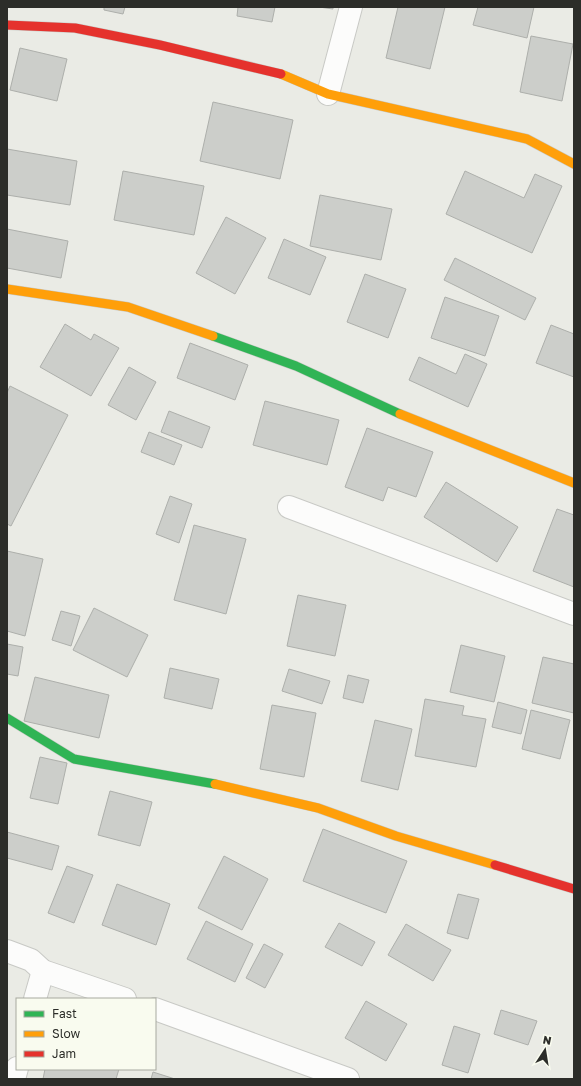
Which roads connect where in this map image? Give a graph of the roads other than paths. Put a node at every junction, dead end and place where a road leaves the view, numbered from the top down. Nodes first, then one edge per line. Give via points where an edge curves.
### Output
1 (351, 7) edge
2 (7, 25) edge
3 (328, 94) junction
4 (574, 164) edge
5 (7, 289) edge
6 (574, 483) edge
7 (289, 507) dead end
8 (574, 614) edge
9 (7, 718) edge
10 (574, 889) edge
11 (7, 951) edge
12 (42, 971) junction
13 (35, 998) edge
14 (122, 998) edge
15 (156, 1009) edge
16 (348, 1079) edge

1 - 3 street
2 - 3 street via 75,28 160,45 279,73
3 - 4 street via 527,139
5 - 6 street via 128,307 166,319 296,366 396,413
7 - 8 street
9 - 10 street via 74,759 223,785 318,808 396,836
11 - 12 street via 31,960
12 - 13 street
12 - 14 street
15 - 16 street

